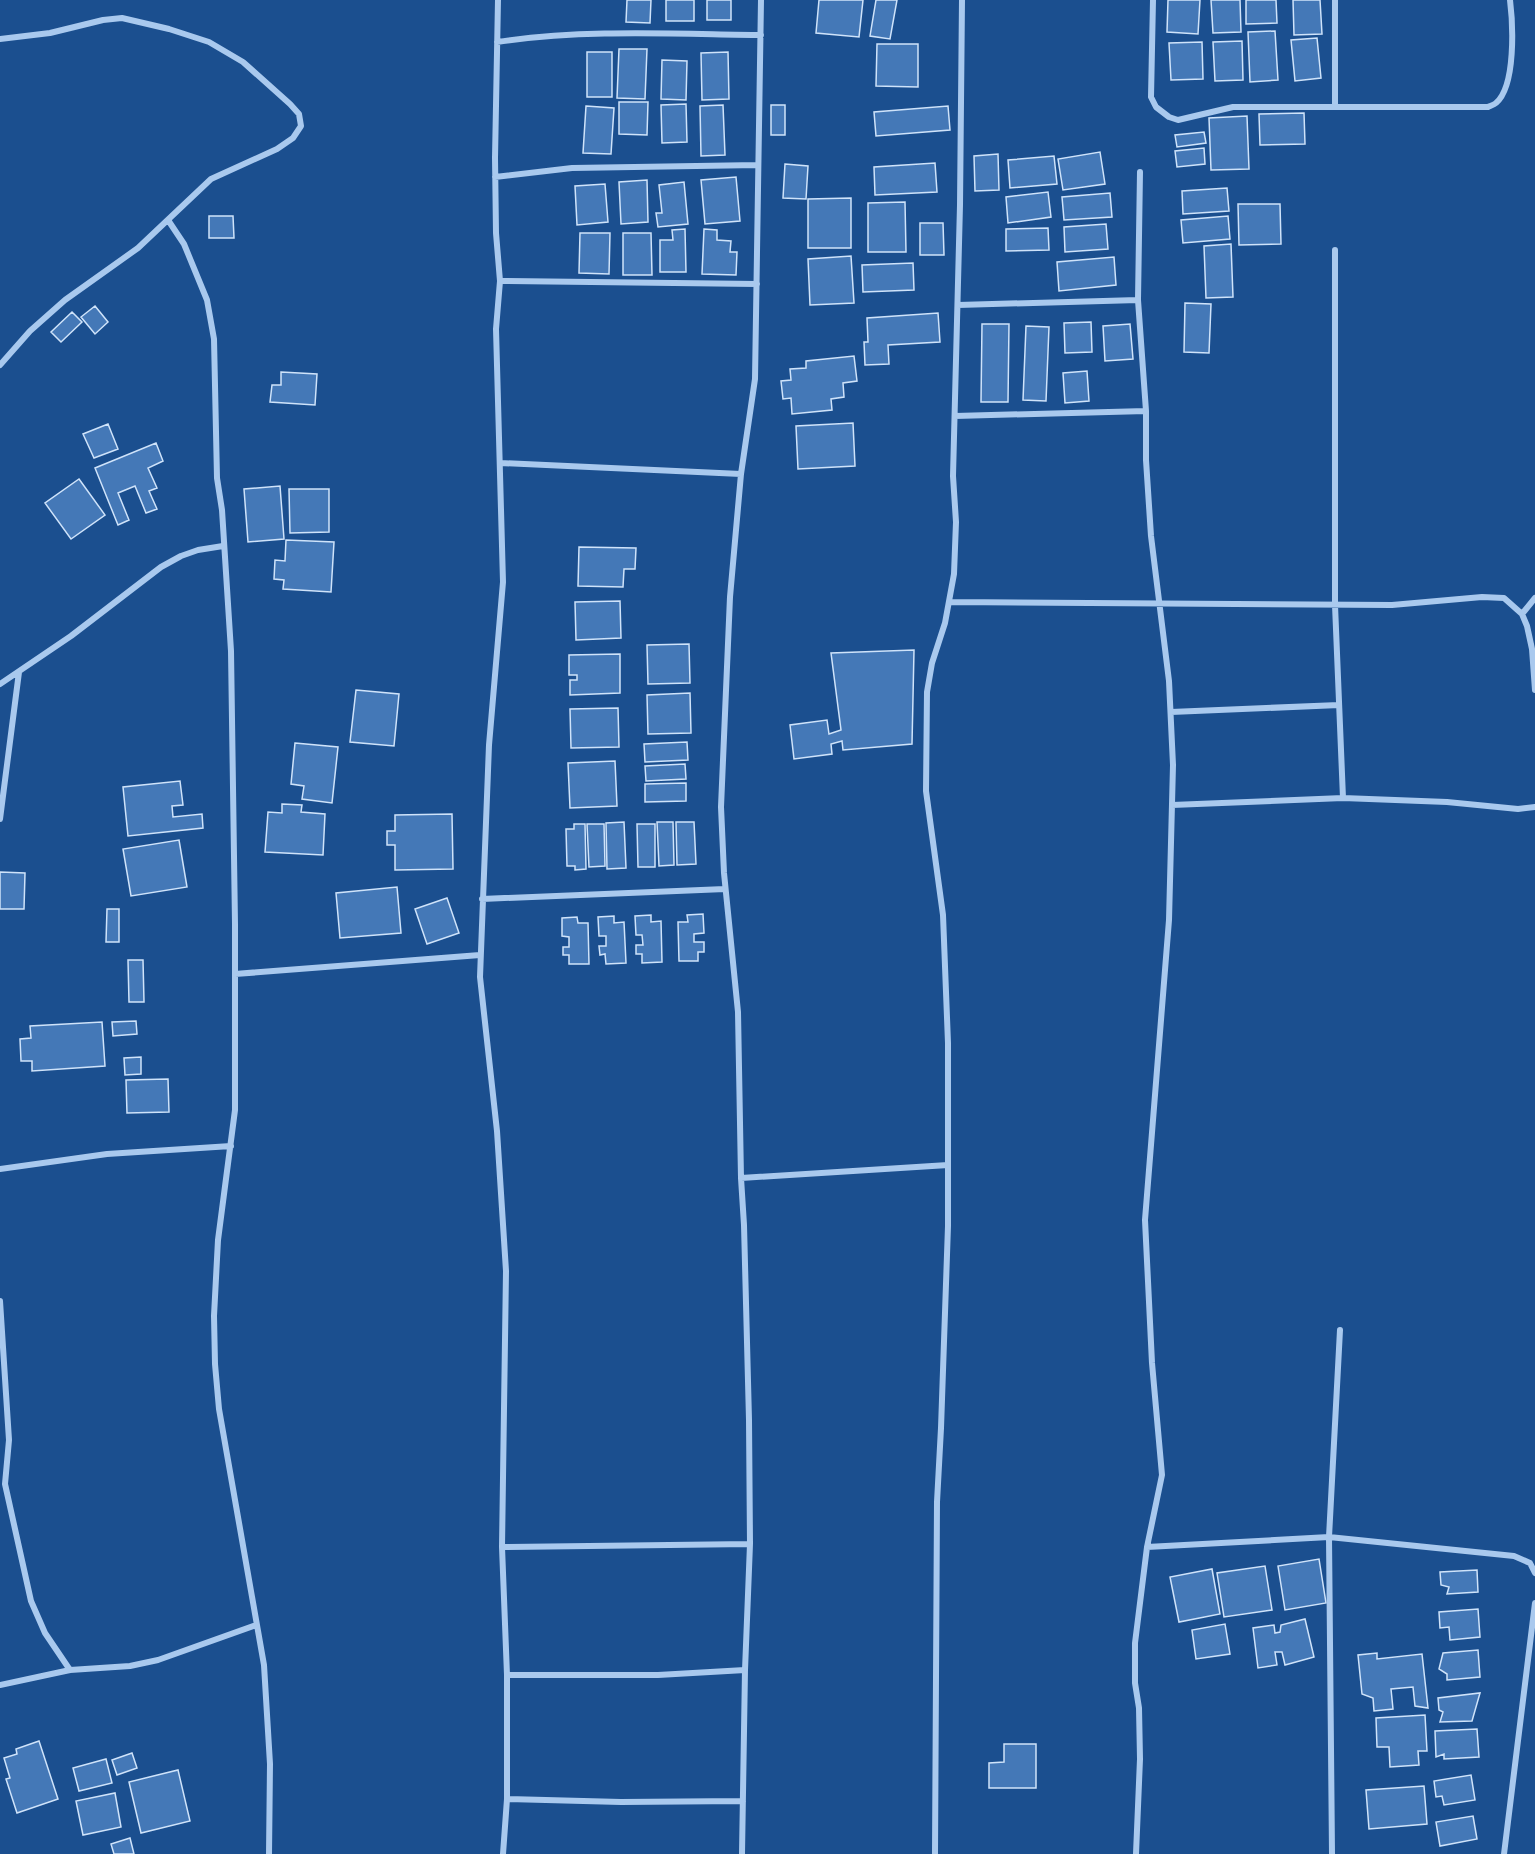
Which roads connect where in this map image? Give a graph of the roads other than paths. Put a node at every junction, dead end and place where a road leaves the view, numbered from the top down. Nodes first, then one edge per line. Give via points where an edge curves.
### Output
1 (498, 0) edge
2 (761, 0) edge
3 (962, 0) edge
4 (1153, 0) edge
5 (1335, 0) edge
6 (1510, 0) edge
7 (761, 35) junction
8 (0, 39) edge
9 (497, 42) junction
10 (1335, 107) junction
11 (758, 165) junction
12 (1140, 172) dead end
13 (495, 177) junction
14 (168, 220) junction
15 (1335, 250) dead end
16 (500, 282) junction
17 (756, 284) junction
18 (1138, 300) junction
19 (958, 305) junction
20 (0, 365) edge
21 (1146, 411) junction
22 (955, 416) junction
23 (500, 463) junction
24 (741, 474) junction
25 (224, 546) junction
26 (1535, 598) edge
27 (950, 602) junction
28 (1158, 605) junction
29 (1335, 605) junction
30 (1522, 614) junction
31 (19, 672) junction
32 (0, 684) edge
33 (1535, 690) edge
34 (1339, 705) junction
35 (1171, 712) junction
36 (1343, 798) junction
37 (1172, 805) junction
38 (1535, 807) edge
39 (0, 819) edge
40 (725, 889) junction
41 (482, 899) junction
42 (480, 955) junction
43 (235, 974) junction
44 (231, 1146) junction
45 (948, 1165) junction
46 (0, 1169) edge
47 (741, 1178) junction
48 (0, 1301) edge
49 (1340, 1330) dead end
50 (1329, 1537) junction
51 (750, 1544) junction
52 (1147, 1546) junction
53 (502, 1547) junction
54 (1535, 1573) edge
55 (1535, 1603) edge
56 (256, 1625) junction
57 (70, 1670) junction
58 (745, 1670) junction
59 (507, 1675) junction
60 (0, 1685) edge
61 (507, 1799) junction
62 (743, 1801) junction
63 (269, 1854) edge
64 (503, 1854) edge
65 (742, 1854) edge
66 (935, 1854) edge
67 (1136, 1854) edge
68 (1332, 1854) edge
69 (1504, 1854) edge

1 - 9 street
2 - 7 street
3 - 19 street
4 - 10 street via 1151,97 1169,117 1178,120 1233,106
5 - 10 street
6 - 10 street via 1509,70 1497,103 1475,108
7 - 9 street via 576,34
7 - 11 street
8 - 14 street via 122,18 169,29 209,42 243,62 299,114 301,126 293,138 211,179
9 - 13 street
11 - 13 street via 572,168
11 - 17 street
12 - 18 street
13 - 16 street
14 - 20 street via 138,248 65,300
14 - 25 street via 184,243 207,300 214,339 217,478
15 - 29 street
16 - 17 street
16 - 23 street via 496,329
17 - 24 street via 755,379
18 - 19 street
18 - 21 street
19 - 22 street
21 - 22 street
21 - 28 street via 1148,493
22 - 27 street via 956,522
23 - 24 street
23 - 41 street via 503,582 489,746
24 - 40 street via 725,676 721,807
25 - 31 street via 198,550 161,567
25 - 43 street via 231,651
26 - 30 street
27 - 28 street
27 - 45 street via 927,692 926,791 944,944
28 - 29 street
28 - 35 street
29 - 30 street via 1504,598
29 - 34 street
30 - 33 street via 1532,649
31 - 32 street
31 - 39 street
34 - 35 street
34 - 36 street
35 - 37 street
36 - 37 street
36 - 38 street
37 - 52 street via 1169,920 1145,1220 1162,1475
40 - 41 street
40 - 47 street via 738,1012
41 - 42 street
42 - 43 street
42 - 53 street via 506,1270
43 - 44 street via 235,1110
44 - 46 street via 107,1154
44 - 56 street via 218,1239 215,1364 219,1409
45 - 47 street
45 - 66 street via 937,1502
47 - 51 street
48 - 57 street via 9,1428 5,1484 31,1601 45,1633
49 - 50 street
50 - 52 street
50 - 54 street via 1514,1556 1530,1563
50 - 68 street
51 - 53 street
51 - 58 street
52 - 67 street via 1135,1643 1140,1760
53 - 59 street
55 - 69 street
56 - 57 street via 158,1660
56 - 63 street via 268,1720
57 - 60 street
58 - 59 street via 658,1675
58 - 62 street
59 - 61 street
61 - 62 street
61 - 64 street
62 - 65 street

